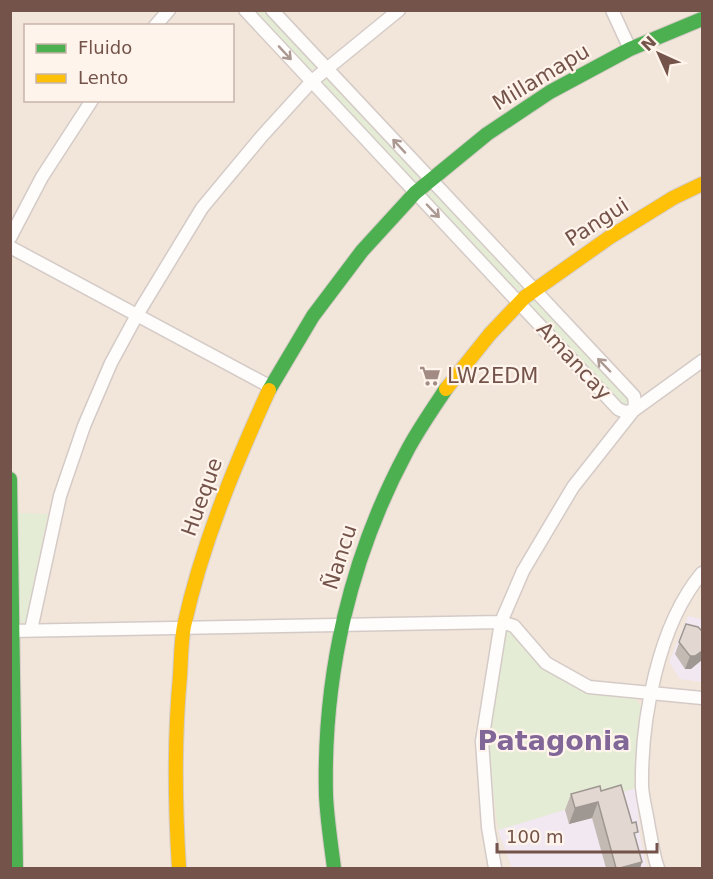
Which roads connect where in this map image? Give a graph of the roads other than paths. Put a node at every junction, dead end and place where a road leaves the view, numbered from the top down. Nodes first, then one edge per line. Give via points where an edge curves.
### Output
1 (169, 10) edge
2 (245, 10) edge
3 (272, 10) edge
4 (399, 10) edge
5 (612, 10) edge
6 (702, 19) edge
7 (157, 24) edge
8 (630, 49) junction
9 (326, 68) junction
10 (312, 81) junction
11 (91, 102) edge
12 (429, 179) junction
13 (702, 184) edge
14 (415, 193) junction
15 (10, 238) edge
16 (10, 247) edge
17 (533, 291) junction
18 (519, 302) junction
19 (136, 315) junction
20 (702, 361) edge
21 (271, 387) junction
22 (633, 411) junction
23 (10, 479) edge
24 (702, 573) edge
25 (501, 622) junction
26 (342, 625) junction
27 (184, 628) junction
28 (32, 630) junction
29 (12, 631) edge
30 (650, 693) junction
31 (702, 698) edge
32 (16, 868) edge
33 (179, 868) edge
34 (334, 868) edge
35 (495, 868) edge
36 (658, 868) edge

1 - 7 street
2 -> 10 street, Amancay
3 - 9 street, Amancay
4 - 9 street
5 - 8 street
6 - 8 street, Millamapu
8 - 12 street, Millamapu via 550,92
9 - 10 street
12 -> 9 street, Amancay
10 - 14 street, Amancay
10 - 19 street via 202,208
11 - 15 street via 42,177
12 - 14 street, Millamapu
12 - 17 street, Amancay
13 - 17 street, Pangui via 608,238
14 -> 18 street, Amancay
14 - 21 street, Hueque via 362,251 313,316
16 - 19 street
17 - 18 street, Pangui
22 -> 17 street, Amancay via 634,396
18 - 22 street, Amancay via 618,409
18 - 26 street, Ñancu via 471,355 433,406 392,478 360,554
19 - 21 street
19 - 28 street via 93,405 60,496
20 - 22 street
21 - 27 street, Hueque via 206,544
22 - 25 street via 573,488 523,571
23 - 29 street
24 - 30 street via 668,635
25 - 26 street
25 - 30 street via 514,626 546,663 590,687
25 - 35 street via 482,741
26 - 27 street
26 - 34 street, Ñancu via 329,692 325,782
27 - 28 street
27 - 33 street, Hueque via 175,728
28 - 29 street
29 - 32 street
30 - 31 street
30 - 36 street via 643,735 642,789

